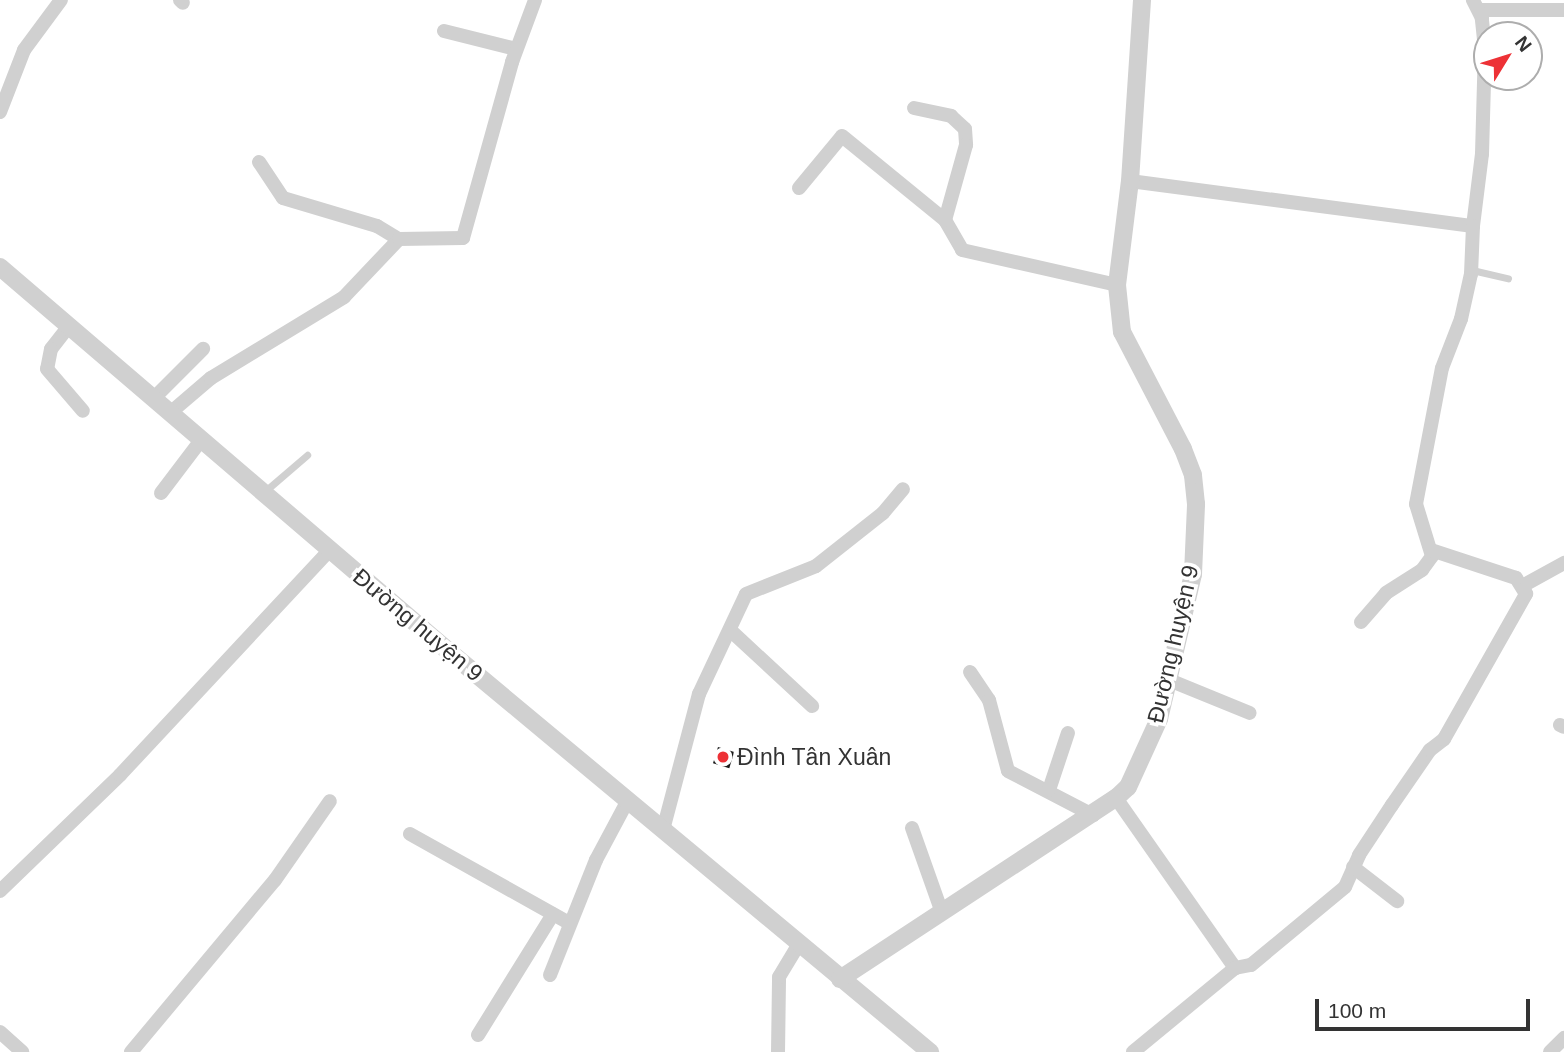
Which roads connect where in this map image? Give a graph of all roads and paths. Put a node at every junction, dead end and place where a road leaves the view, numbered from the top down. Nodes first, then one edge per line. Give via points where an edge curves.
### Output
1 (61, 0) edge
2 (535, 0) edge
3 (1142, 0) edge
4 (1476, 5) edge
5 (1564, 10) edge
6 (444, 31) dead end
7 (516, 49) junction
8 (914, 108) dead end
9 (0, 112) edge
10 (259, 162) dead end
11 (1130, 181) junction
12 (799, 188) dead end
13 (945, 220) junction
14 (1473, 226) junction
15 (399, 239) junction
16 (0, 267) edge
17 (1471, 270) junction
18 (1508, 278) dead end
19 (1117, 285) junction
20 (69, 326) junction
21 (203, 349) dead end
22 (153, 399) junction
23 (83, 411) dead end
24 (170, 413) junction
25 (202, 439) junction
26 (307, 455) dead end
27 (904, 489) dead end
28 (160, 493) dead end
29 (264, 493) junction
30 (330, 550) junction
31 (1431, 550) junction
32 (1564, 563) edge
33 (1524, 585) junction
34 (1361, 622) dead end
35 (730, 630) junction
36 (970, 672) dead end
37 (1169, 680) junction
38 (812, 706) dead end
39 (1250, 713) dead end
40 (1068, 733) dead end
41 (1049, 790) junction
42 (1116, 799) junction
43 (330, 801) dead end
44 (627, 802) junction
45 (1093, 815) junction
46 (912, 828) dead end
47 (663, 830) junction
48 (410, 834) dead end
49 (1353, 867) junction
50 (0, 891) edge
51 (1397, 901) dead end
52 (941, 910) junction
53 (553, 914) junction
54 (569, 923) junction
55 (798, 945) junction
56 (1235, 968) junction
57 (550, 975) dead end
58 (840, 979) junction
59 (0, 1032) edge
60 (478, 1035) dead end
61 (1564, 1038) edge
62 (22, 1052) edge
63 (131, 1052) edge
64 (778, 1052) edge
65 (930, 1052) edge
66 (1133, 1052) edge
67 (1550, 1052) edge

1 - 9 street via 24,50
2 - 7 street
3 - 11 street, Đường huyện 9
4 - 5 street
4 - 14 street via 1485,49 1482,153
6 - 7 street
7 - 15 street via 468,230 458,240
8 - 13 street via 951,117 965,129 966,145
10 - 15 street via 282,198 377,226
11 - 14 street
11 - 19 street, Đường huyện 9
12 - 13 street via 842,136
13 - 19 street via 947,230 967,253
14 - 17 street
15 - 24 street via 344,297 211,378
16 - 20 street, Đường huyện 9
17 - 18 lane
17 - 31 street via 1461,319 1442,368 1416,503
19 - 37 street, Đường huyện 9 via 1129,353 1175,433 1193,475 1193,574
20 - 22 street, Đường huyện 9
20 - 23 street via 51,349 47,369
21 - 22 street
22 - 24 street, Đường huyện 9
24 - 25 street, Đường huyện 9
25 - 28 street
25 - 29 street, Đường huyện 9
26 - 29 lane
27 - 35 street via 883,513 816,566 750,590
29 - 30 street, Đường huyện 9
30 - 44 street, Đường huyện 9
30 - 50 street via 129,766
31 - 33 street via 1516,578
31 - 34 street via 1428,564 1386,593
32 - 33 street
33 - 49 street via 1526,594 1508,630 1444,739 1415,772
35 - 38 street
35 - 47 street via 699,694
36 - 41 street via 989,700 1008,771
37 - 39 street
37 - 42 street, Đường huyện 9 via 1146,753
40 - 41 street
41 - 45 street
42 - 45 street, Đường huyện 9
42 - 56 street
43 - 63 street via 275,880
44 - 47 street, Đường huyện 9
44 - 54 street
45 - 52 street, Đường huyện 9
46 - 52 street
47 - 55 street, Đường huyện 9
48 - 53 street
49 - 51 street
49 - 56 street via 1345,887 1251,965
52 - 58 street, Đường huyện 9
53 - 54 street
53 - 60 street
54 - 57 street
55 - 58 street, Đường huyện 9
55 - 64 street via 779,977
56 - 66 street
58 - 65 street, Đường huyện 9
59 - 62 street
61 - 67 street

